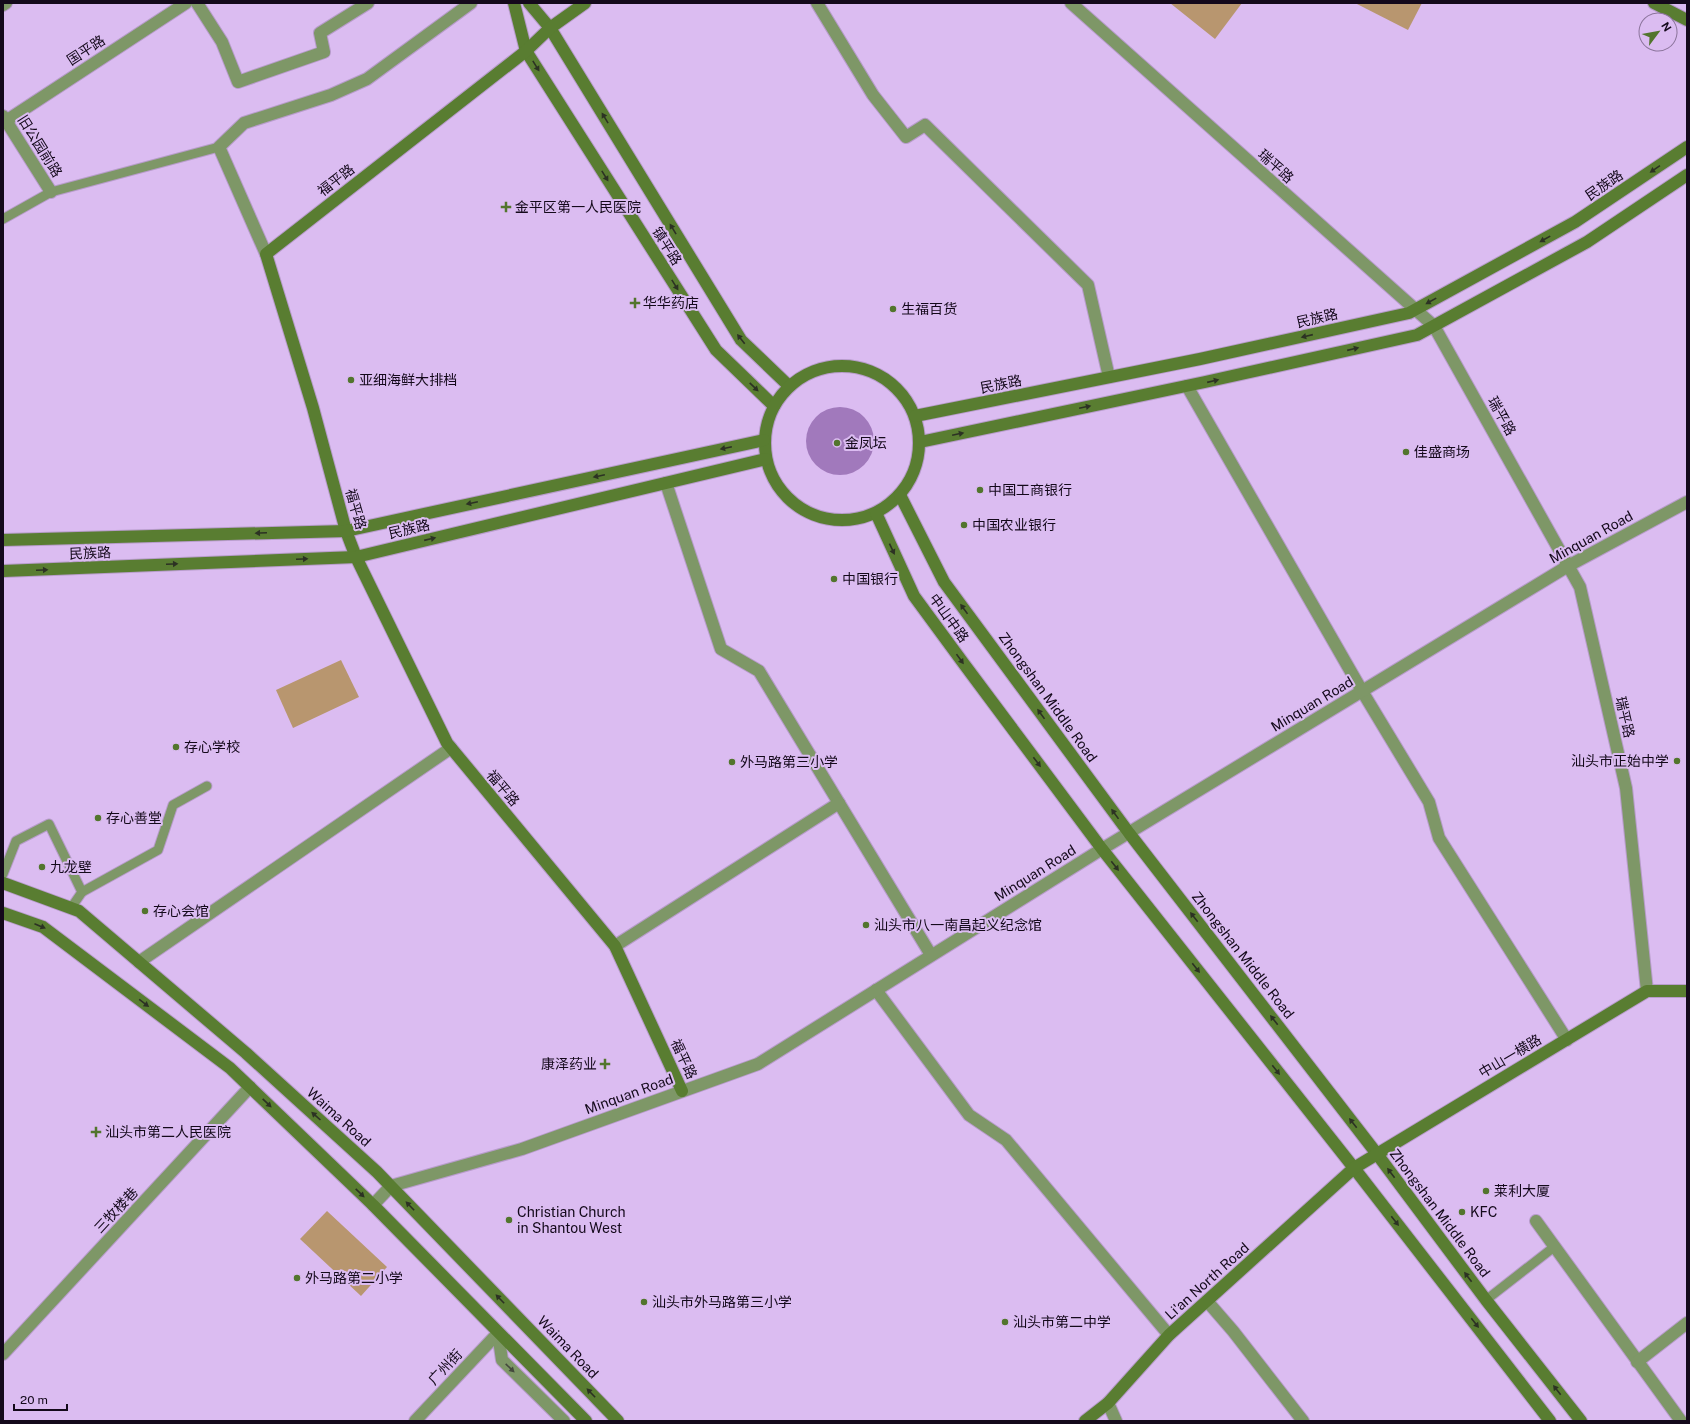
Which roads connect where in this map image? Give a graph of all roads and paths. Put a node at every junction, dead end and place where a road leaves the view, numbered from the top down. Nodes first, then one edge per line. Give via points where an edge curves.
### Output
1 (6, 3) edge
2 (197, 3) edge
3 (368, 3) edge
4 (471, 3) edge
5 (514, 3) edge
6 (529, 3) edge
7 (585, 3) edge
8 (817, 3) edge
9 (1071, 3) edge
10 (1654, 3) edge
11 (182, 4) edge
12 (3, 5) edge
13 (1687, 20) edge
14 (550, 28) junction
15 (526, 51) junction
16 (4, 120) edge
17 (219, 147) junction
18 (1687, 147) edge
19 (1687, 175) edge
20 (51, 192) junction
21 (3, 219) edge
22 (266, 254) junction
23 (1414, 310) junction
24 (1434, 326) junction
25 (1109, 377) junction
26 (789, 386) junction
27 (1187, 386) junction
28 (774, 406) junction
29 (915, 416) junction
30 (764, 440) junction
31 (920, 442) junction
32 (766, 459) junction
33 (666, 483) junction
34 (900, 495) junction
35 (1687, 502) edge
36 (876, 513) junction
37 (346, 530) junction
38 (3, 540) edge
39 (356, 557) junction
40 (1568, 566) junction
41 (3, 571) edge
42 (1362, 691) junction
43 (451, 748) junction
44 (207, 786) dead end
45 (838, 803) junction
46 (1129, 833) junction
47 (1102, 849) junction
48 (3, 874) edge
49 (3, 883) edge
50 (82, 892) junction
51 (71, 908) junction
52 (3, 913) edge
53 (615, 946) junction
54 (931, 955) junction
55 (139, 962) junction
56 (876, 990) junction
57 (1647, 991) junction
58 (1687, 991) edge
59 (1567, 1040) junction
60 (250, 1087) junction
61 (682, 1091) junction
62 (1377, 1154) junction
63 (1354, 1168) junction
64 (391, 1186) junction
65 (373, 1205) junction
66 (1536, 1220) dead end
67 (1554, 1247) junction
68 (1486, 1300) junction
69 (1207, 1301) junction
70 (1687, 1323) edge
71 (498, 1333) junction
72 (1169, 1335) junction
73 (3, 1354) edge
74 (1637, 1362) junction
75 (1108, 1404) junction
76 (415, 1421) edge
77 (564, 1421) edge
78 (586, 1421) edge
79 (618, 1421) edge
80 (1085, 1421) edge
81 (1116, 1421) edge
82 (1303, 1421) edge
83 (1550, 1421) edge
84 (1581, 1421) edge
85 (1681, 1421) edge

1 - 12 street
2 - 3 street via 222,42 238,82 324,52 320,33
4 - 17 street via 367,79 331,95 244,123
5 - 15 street, 镇平路
6 - 14 street, 镇平路
7 - 14 street, 福平路
8 - 25 street via 873,95 906,137 925,125 1088,285
9 - 23 street, 瑞平路
10 - 13 street
11 - 16 street, 国平路
14 - 15 street, 福平路
26 -> 14 street, 镇平路 via 741,340
15 - 22 street, 福平路
15 -> 28 street, 镇平路 via 716,350
16 - 20 street, 旧公园前路
17 - 20 lane
17 - 22 street
18 -> 23 street, 民族路 via 1575,222
19 - 24 street via 1587,242
20 - 21 lane
22 - 37 street, 福平路 via 314,408
23 - 24 street, 瑞平路
23 -> 25 street, 民族路
27 -> 24 street via 1417,335
24 - 40 street, 瑞平路
25 - 29 street, 民族路
26 - 28 street
26 - 29 street via 810,372 828,367 860,367 883,377 902,394
31 -> 27 street
27 - 42 street
28 - 30 street via 767,422
29 - 31 street
30 - 32 street
30 -> 37 street, 民族路
31 - 34 street via 918,461 911,479
32 - 33 street, 民族路
32 - 36 street via 774,481 789,499 808,513 830,520 854,520
39 -> 33 street, 民族路
33 - 45 street via 721,649 759,671
34 - 36 street
46 -> 34 street, Zhongshan Middle Road via 944,582
35 - 40 street, Minquan Road
36 -> 47 street, 中山中路 via 914,596
37 -> 38 street, 民族路
37 - 39 street, 福平路
41 -> 39 street, 民族路
39 - 43 street, 福平路
40 - 42 street, Minquan Road
40 - 57 street, 瑞平路 via 1580,587 1626,788
42 - 46 street, Minquan Road
42 - 59 street via 1429,802 1439,838
43 - 53 street, 福平路
43 - 55 street
44 - 50 lane via 173,805 158,850
45 - 53 street
45 - 54 street
46 - 47 street, Minquan Road
62 -> 46 street, Zhongshan Middle Road
47 - 54 street, Minquan Road
47 -> 63 street
48 - 50 lane via 16,841 49,824
49 - 51 street, Waima Road
50 - 51 lane
51 - 55 street, Waima Road via 79,911
52 -> 60 street via 43,927 230,1068
53 - 61 street, 福平路
54 - 56 street, Minquan Road
64 -> 55 street, Waima Road via 246,1053
56 - 61 street, Minquan Road via 758,1064
56 - 72 street via 969,1115 1006,1140
57 - 58 street
57 - 59 street, 中山一横路
59 - 62 street, 中山一横路
60 -> 65 street
60 - 73 street, 三牧楼巷
61 - 64 street, Minquan Road via 522,1149
62 - 63 street, 中山一横路
68 -> 62 street, Zhongshan Middle Road
63 - 69 street, Li'an North Road
63 -> 83 street
64 - 65 street
79 -> 64 street, Waima Road
65 - 71 street
66 - 67 street
67 - 68 lane
67 - 74 street
84 -> 68 street, Zhongshan Middle Road
69 - 72 street, Li'an North Road
69 - 82 street
70 - 74 street
71 - 76 street, 广州街
71 -> 77 street via 502,1360
71 - 78 street
72 - 75 street, Li'an North Road
74 - 85 street
75 - 80 street, Li'an North Road
75 - 81 street

